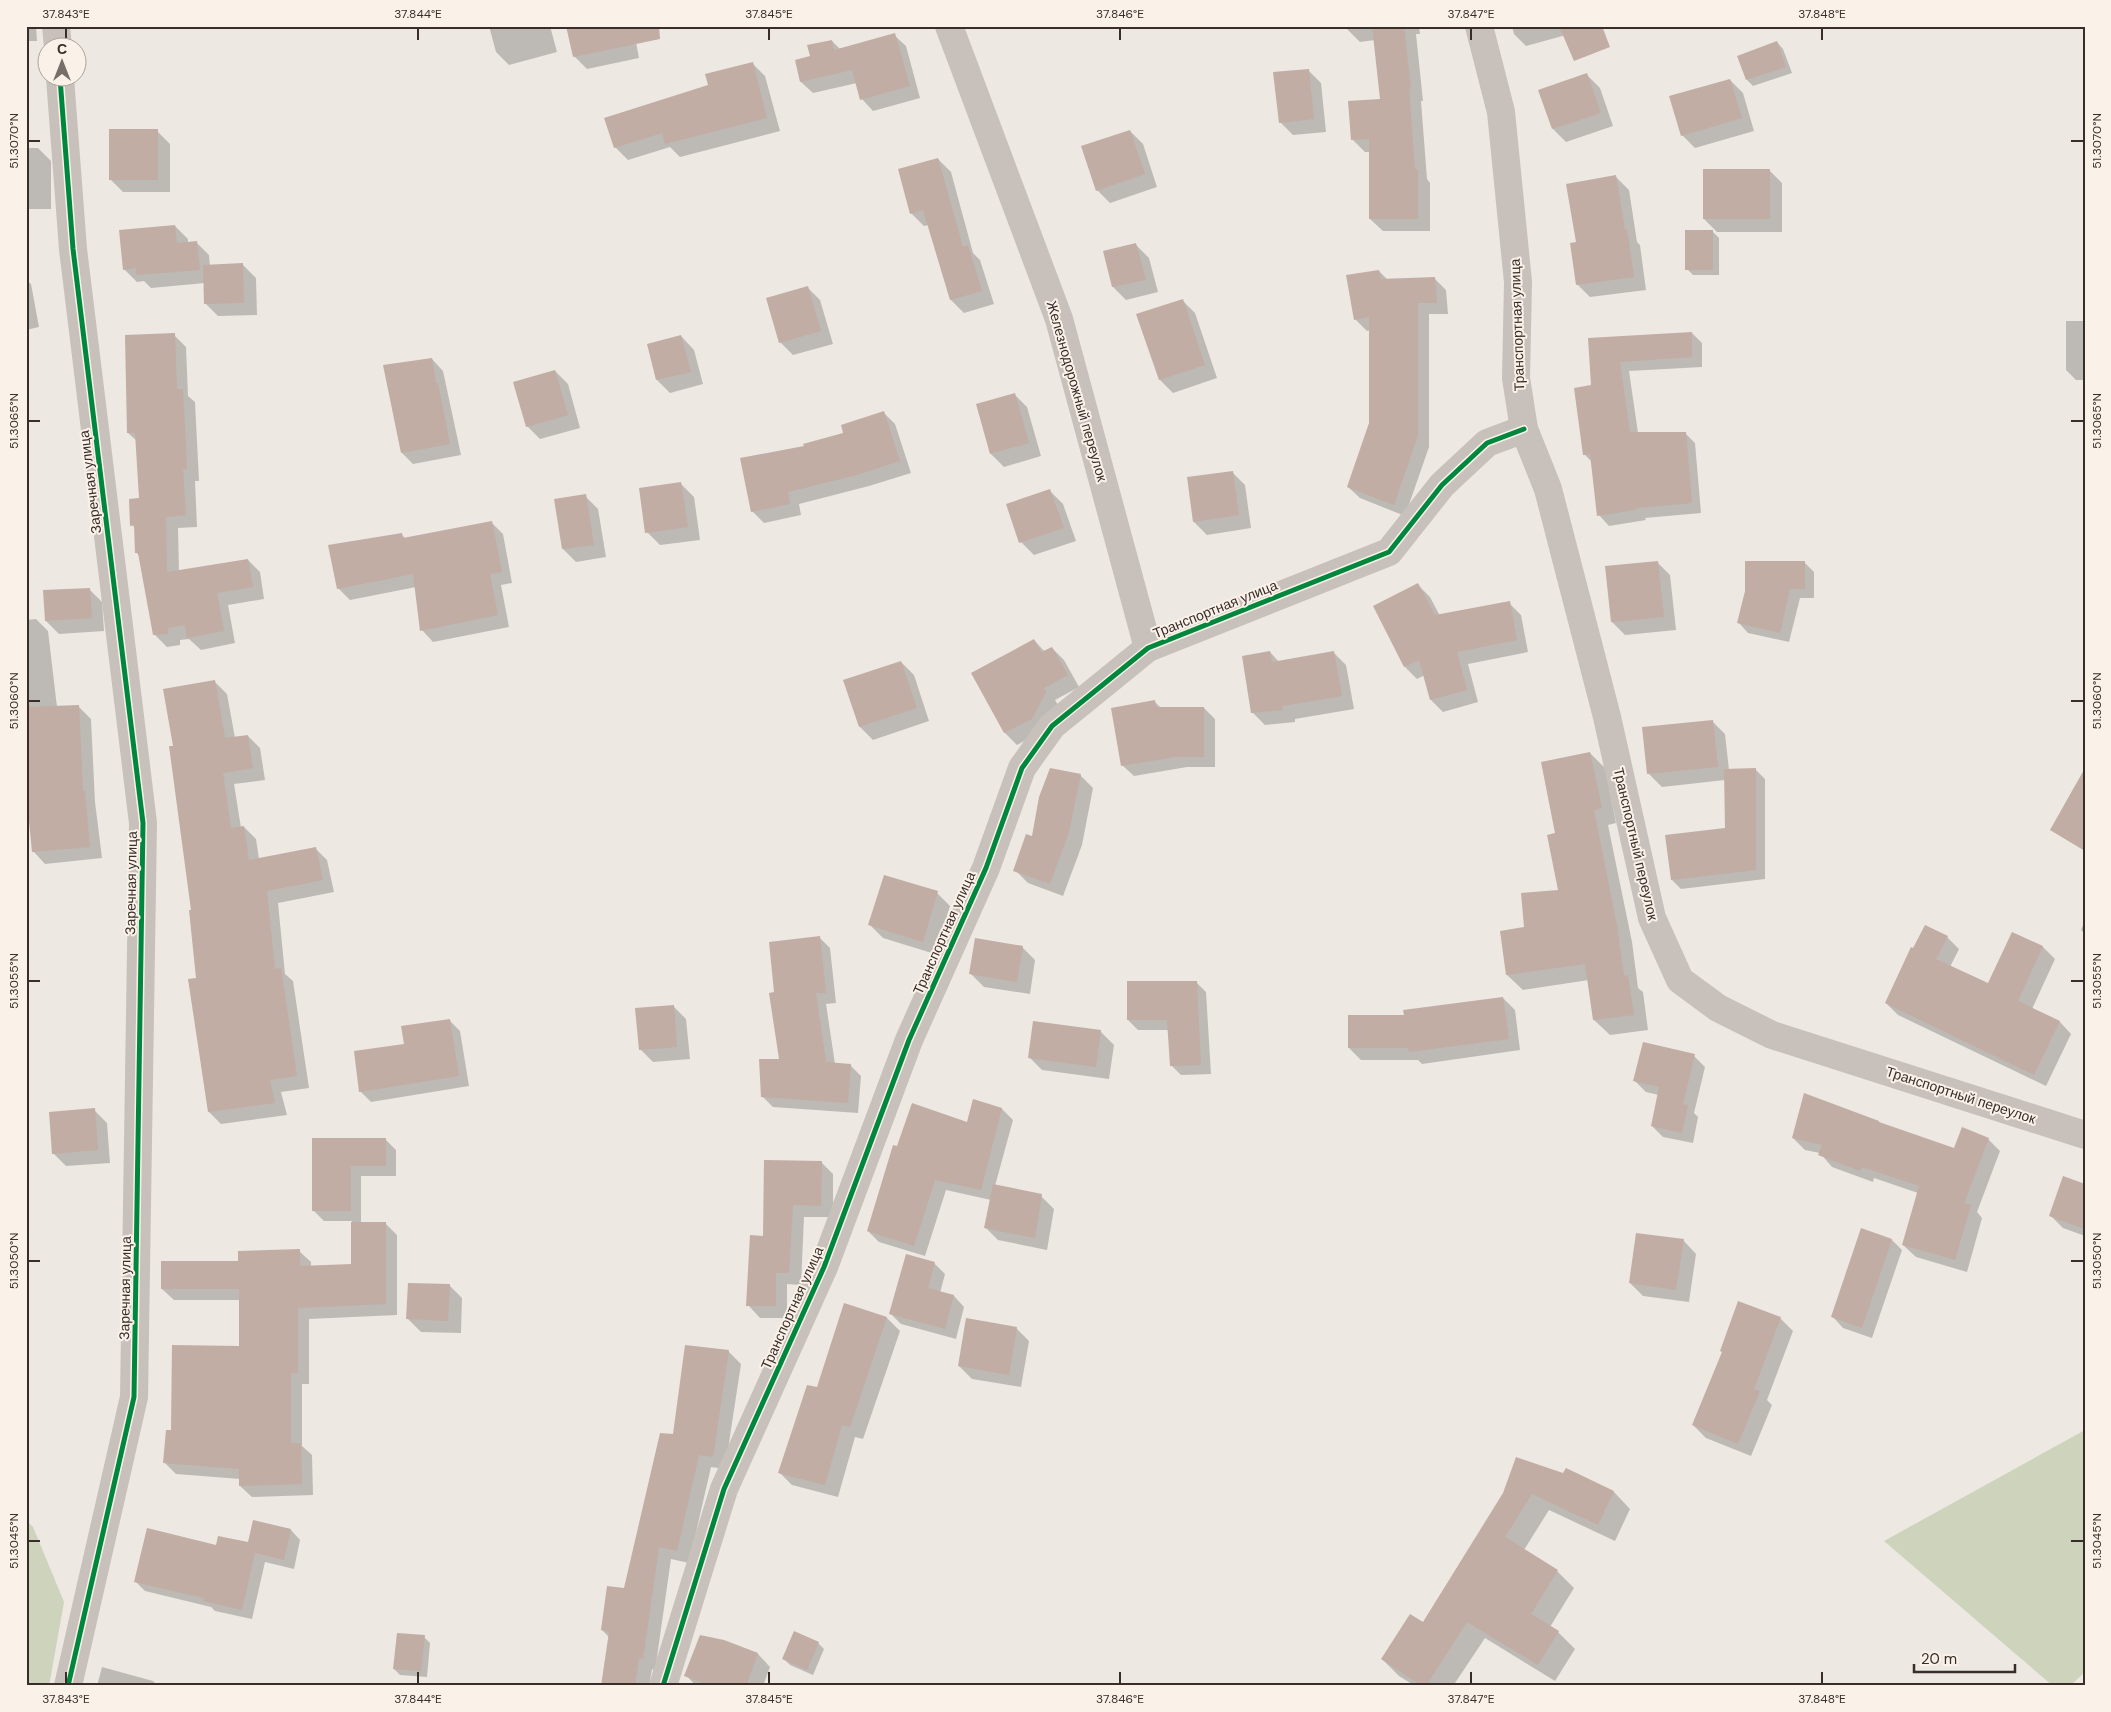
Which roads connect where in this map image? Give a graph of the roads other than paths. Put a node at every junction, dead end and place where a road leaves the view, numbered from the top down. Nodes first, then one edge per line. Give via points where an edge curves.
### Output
1 (949, 26) edge
2 (1479, 26) edge
3 (61, 88) edge
4 (1524, 429) junction
5 (1148, 648) junction
6 (2085, 1135) edge
7 (68, 1686) edge
8 (662, 1686) edge

1 - 5 street, Железнодорожный переулок via 1059,319
2 - 4 street, Транспортная улица via 1501,112 1518,282 1516,378
3 - 7 street, Заречная улица via 74,249 143,823 134,1397
4 - 5 street, Транспортная улица via 1487,443 1442,485 1388,552
4 - 6 street, Транспортный переулок via 1548,489 1605,707 1652,918 1680,980 1718,1008 1772,1035
5 - 8 street, Транспортная улица via 1052,726 1022,768 986,868 908,1040 824,1267 724,1489

